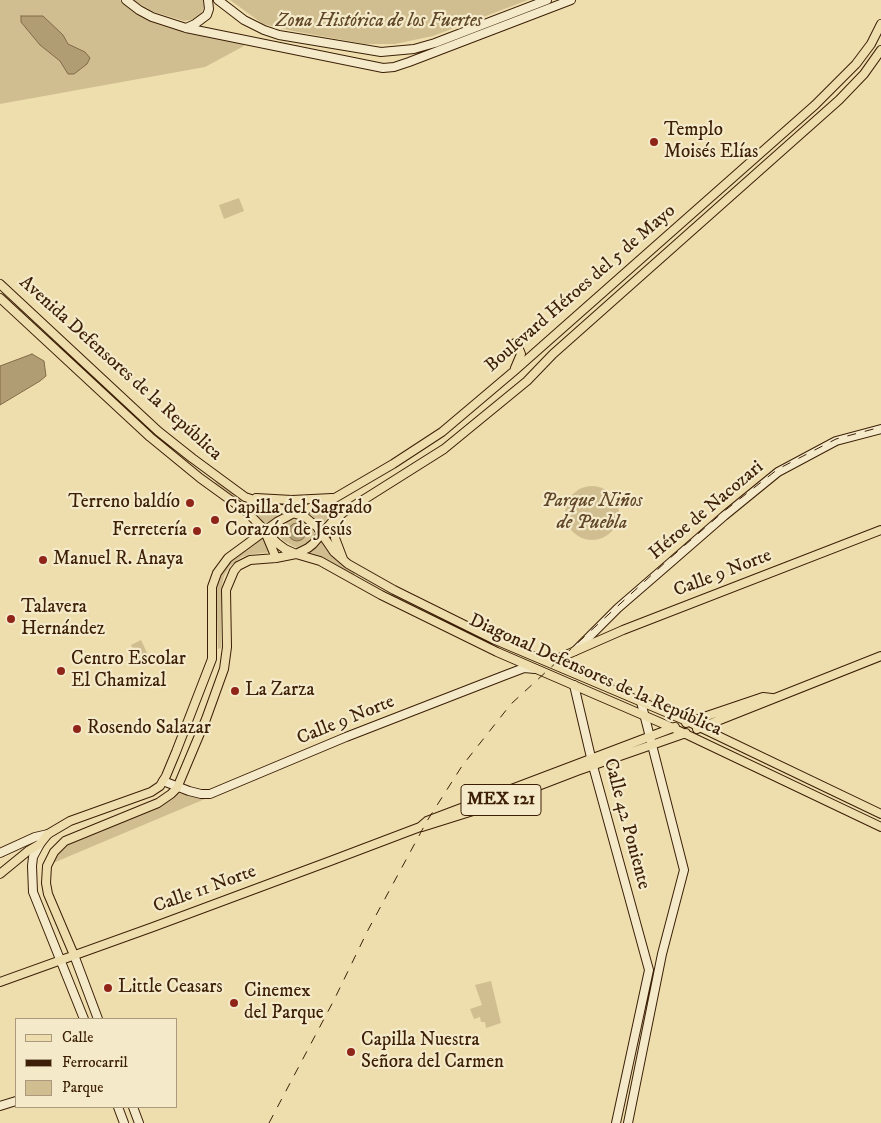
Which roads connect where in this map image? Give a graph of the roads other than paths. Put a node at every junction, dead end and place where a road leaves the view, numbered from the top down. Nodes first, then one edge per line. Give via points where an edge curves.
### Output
1 (126, 0) edge
2 (208, 0) edge
3 (218, 0) edge
4 (547, 0) edge
5 (571, 0) edge
6 (881, 24) edge
7 (186, 28) junction
8 (881, 50) edge
9 (0, 284) edge
10 (0, 298) edge
11 (515, 343) dead end
12 (513, 372) junction
13 (881, 429) edge
14 (245, 497) junction
15 (336, 497) junction
16 (295, 513) junction
17 (254, 518) junction
18 (336, 518) junction
19 (265, 530) junction
20 (881, 530) edge
21 (322, 534) junction
22 (248, 543) junction
23 (296, 554) junction
24 (276, 558) junction
25 (320, 561) junction
26 (344, 561) junction
27 (574, 651) junction
28 (881, 656) edge
29 (550, 662) junction
30 (542, 671) junction
31 (574, 685) junction
32 (772, 698) junction
33 (641, 702) junction
34 (645, 716) junction
35 (689, 722) junction
36 (673, 728) junction
37 (699, 728) junction
38 (684, 733) junction
39 (652, 740) junction
40 (592, 762) junction
41 (163, 781) junction
42 (177, 788) junction
43 (881, 814) edge
44 (881, 827) edge
45 (48, 834) junction
46 (40, 844) junction
47 (0, 853) edge
48 (0, 874) edge
49 (662, 954) junction
50 (74, 955) junction
51 (60, 960) junction
52 (646, 960) junction
53 (0, 982) edge
54 (84, 1018) edge
55 (98, 1018) edge
56 (15, 1101) edge
57 (0, 1106) edge
58 (118, 1108) edge
59 (133, 1108) edge
60 (124, 1123) edge
61 (139, 1123) edge
62 (616, 1123) edge
63 (628, 1123) edge

1 - 7 main road via 152,17
2 - 7 main road via 207,14
3 - 4 main road via 244,20 279,35 381,52 435,43
5 - 7 main road via 404,68 383,68
6 - 12 main road, Boulevard Héroes del 5 de Mayo via 856,64 815,105
8 - 18 main road, Boulevard Héroes del 5 de Mayo via 839,100 553,354 527,381 437,455
9 - 14 main road, Avenida Defensores de la República via 158,431
10 - 17 main road, Avenida Defensores de la República via 150,437
11 - 12 main road via 521,354
12 - 15 main road, Boulevard Héroes del 5 de Mayo via 442,432
13 - 27 main road, Héroe de Nacozari via 836,441 778,472 618,608
14 - 15 main road via 292,500
14 - 16 main road, Avenida Defensores de la República
15 - 16 main road, Boulevard Héroes del 5 de Mayo
16 - 19 main road, Boulevard Héroes del 5 de Mayo
16 - 21 main road, Avenida Defensores de la República via 311,522
17 - 19 main road, Avenida Defensores de la República
17 - 22 main road via 254,531
18 - 21 main road, Boulevard Héroes del 5 de Mayo
18 - 26 main road via 335,538
19 - 22 main road, Boulevard Héroes del 5 de Mayo
19 - 23 main road, Avenida Defensores de la República via 281,546
19 - 24 main road
20 - 27 main road, Calle 9 Norte
21 - 23 main road, Boulevard Héroes del 5 de Mayo
21 - 26 main road, Diagonal Defensores de la República
22 - 41 main road, Boulevard Héroes del 5 de Mayo via 222,564 214,580 212,659
23 - 24 main road
23 - 25 main road, Diagonal Defensores de la República
24 - 25 main road
24 - 42 main road via 250,560 238,566 230,577 226,590 224,670
25 - 30 main road, Diagonal Defensores de la República via 381,595
26 - 29 main road, Diagonal Defensores de la República via 394,590 493,639
27 - 29 main road, Calle 9 Norte
28 - 32 main road, Calle 11 Norte
29 - 33 main road, Diagonal Defensores de la República
30 - 31 main road, Diagonal Defensores de la República
30 - 42 main road, Calle 9 Norte via 524,668 210,794
31 - 34 main road, Diagonal Defensores de la República
31 - 40 main road, Calle 42 Poniente
32 - 35 main road, Calle 11 Norte via 763,696
32 - 37 main road, Calle 11 Norte
33 - 34 main road
33 - 35 main road, Diagonal Defensores de la República
34 - 36 main road, Diagonal Defensores de la República
34 - 39 main road
35 - 36 main road, Calle 11 Norte
35 - 37 main road, Diagonal Defensores de la República
36 - 38 main road, Diagonal Defensores de la República
36 - 39 main road, Calle 11 Norte / MEX 121
37 - 38 main road, Calle 11 Norte
37 - 43 main road, Diagonal Defensores de la República
38 - 39 main road, Calle 11 Norte / MEX 121
38 - 44 main road, Diagonal Defensores de la República
39 - 40 main road, Calle 11 Norte / MEX 121
39 - 49 main road via 684,865
40 - 50 main road, Calle 11 Norte / MEX 121 via 473,811 420,827
40 - 52 main road, Calle 42 Poniente
41 - 42 main road, Calle 9 Norte
41 - 45 main road via 156,789 70,821
42 - 50 main road via 158,803 72,837 54,852 47,866 48,894
45 - 46 main road
45 - 47 main road
46 - 48 main road
46 - 51 main road via 33,857 33,892
49 - 52 main road via 654,960
49 - 63 main road
50 - 51 main road, Calle 11 Norte / MEX 121
50 - 55 main road
51 - 53 main road, Calle 11 Norte / MEX 121
51 - 54 main road
52 - 62 main road, Calle 42 Poniente via 649,970
56 - 57 main road
58 - 60 main road
59 - 61 main road

